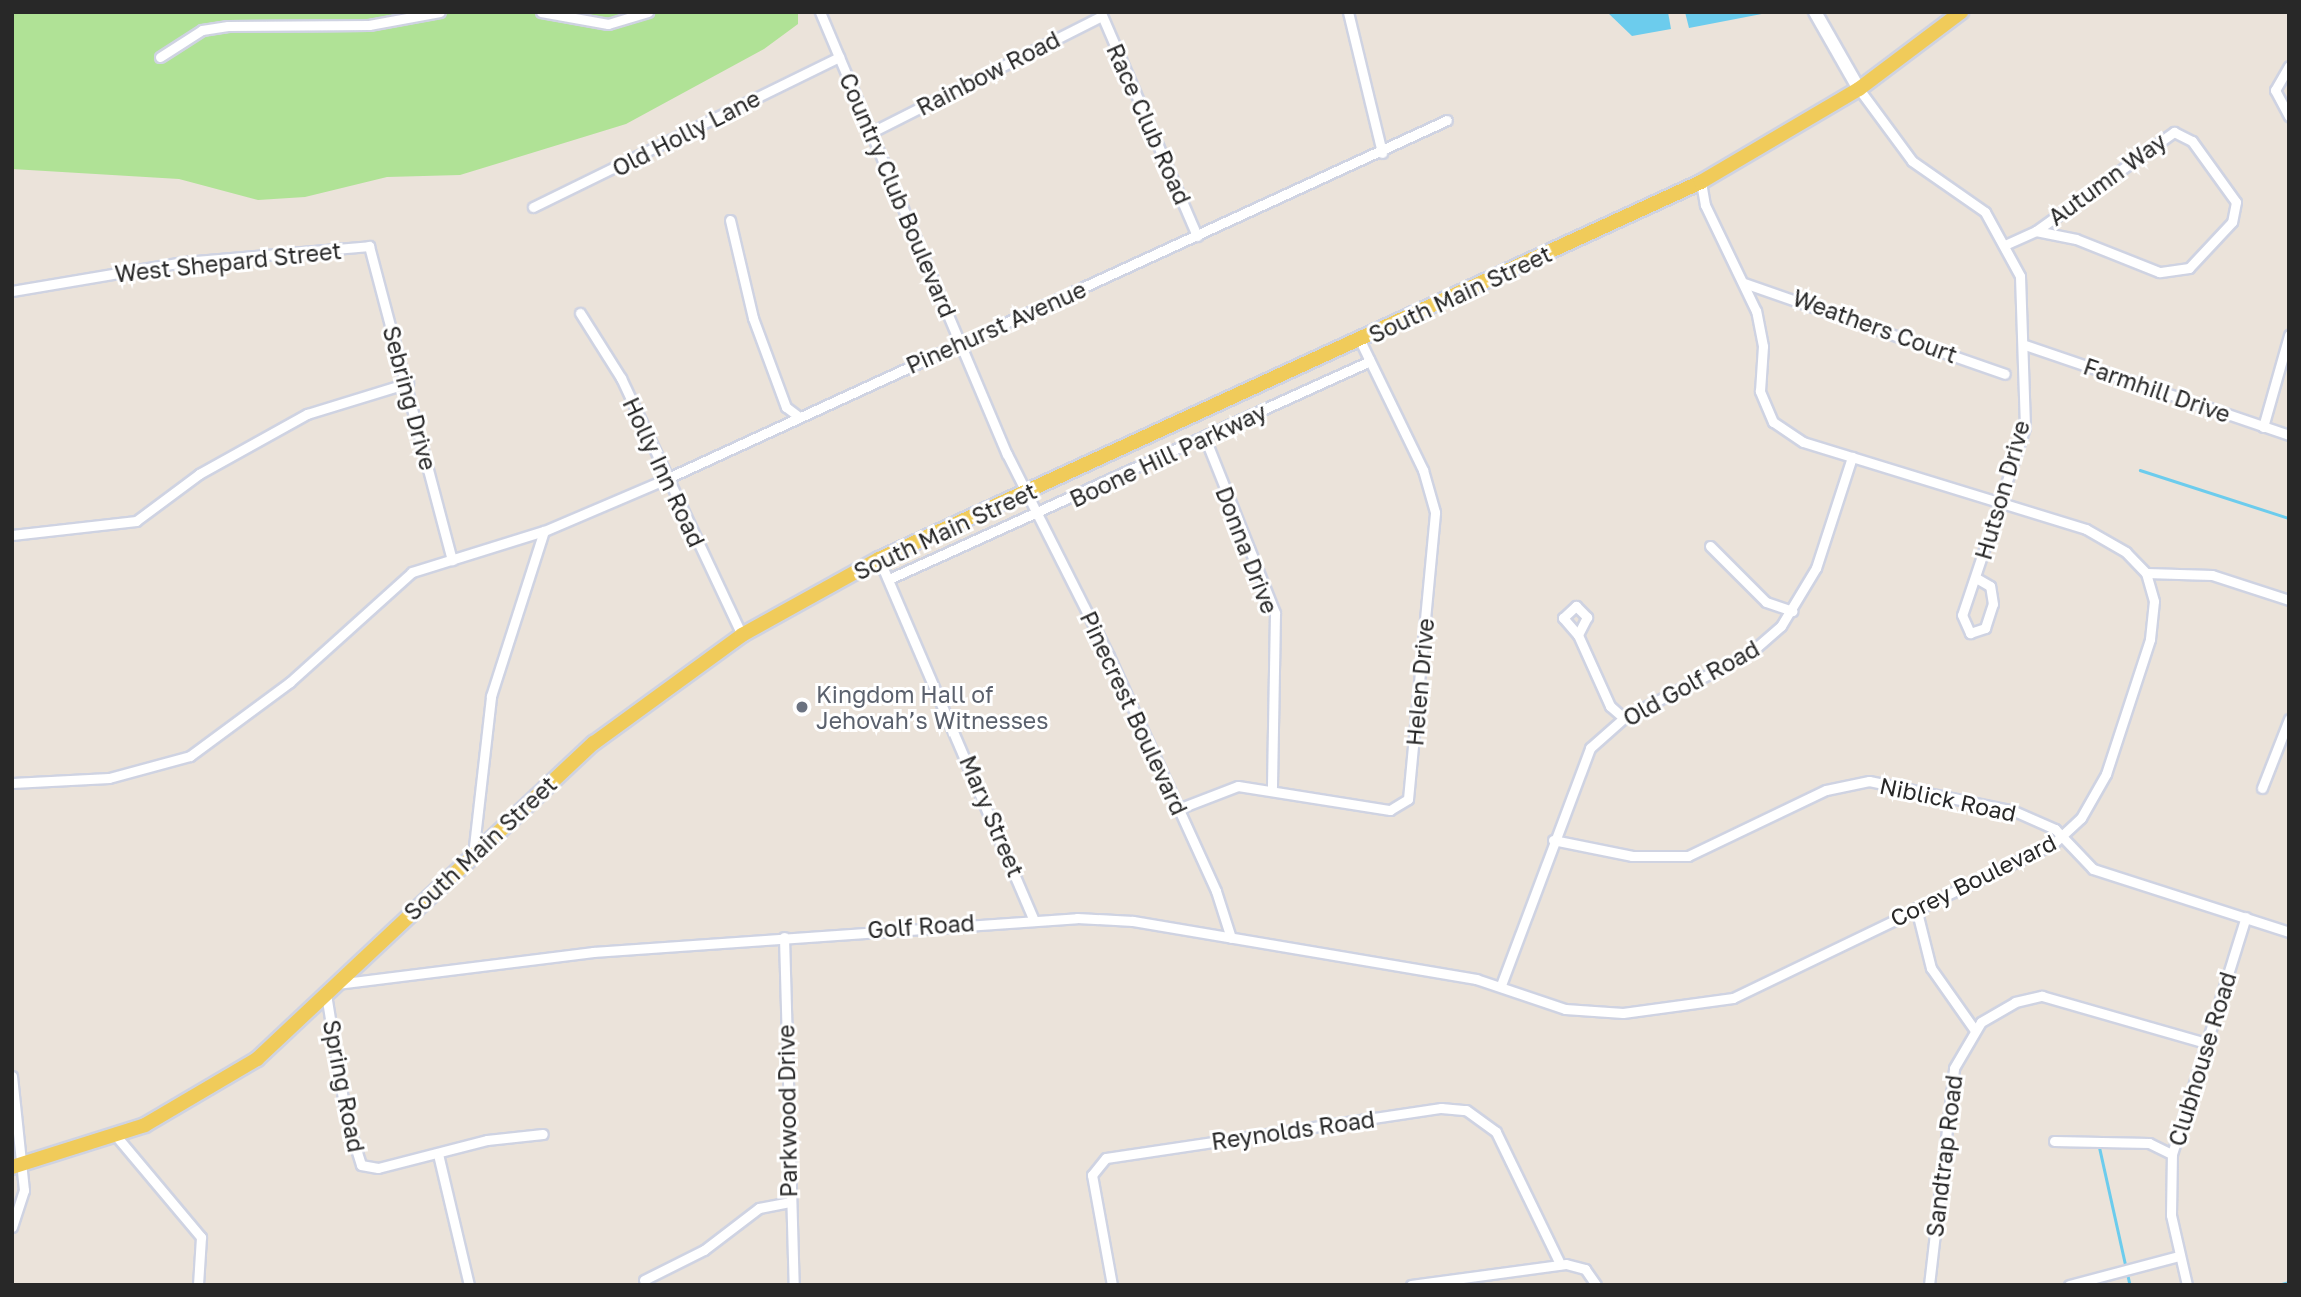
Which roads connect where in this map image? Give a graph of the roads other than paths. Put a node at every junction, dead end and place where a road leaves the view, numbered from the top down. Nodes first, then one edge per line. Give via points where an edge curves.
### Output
1 (440, 12) edge
2 (541, 12) edge
3 (648, 12) edge
4 (820, 12) edge
5 (1348, 12) edge
6 (1815, 12) edge
7 (1961, 12) edge
8 (1102, 14) edge
9 (160, 57) dead end
10 (839, 57) junction
11 (2289, 66) edge
12 (1859, 89) junction
13 (2289, 116) edge
14 (1447, 120) dead end
15 (874, 131) junction
16 (1382, 153) junction
17 (1701, 182) junction
18 (533, 207) dead end
19 (730, 220) dead end
20 (2036, 231) junction
21 (1197, 236) junction
22 (2007, 244) junction
23 (360, 248) joint
24 (1744, 283) junction
25 (12, 291) edge
26 (580, 313) dead end
27 (2289, 335) edge
28 (1360, 340) junction
29 (961, 344) junction
30 (2025, 345) junction
31 (1370, 361) junction
32 (2005, 374) dead end
33 (408, 383) junction
34 (798, 416) junction
35 (2263, 427) junction
36 (2289, 435) edge
37 (1205, 438) junction
38 (1852, 457) junction
39 (668, 478) junction
40 (1027, 492) junction
41 (2001, 503) junction
42 (1041, 514) junction
43 (544, 531) junction
44 (12, 535) edge
45 (1710, 546) dead end
46 (880, 559) junction
47 (452, 560) junction
48 (2146, 573) junction
49 (1976, 578) junction
50 (889, 579) junction
51 (2289, 600) edge
52 (1792, 611) junction
53 (742, 635) junction
54 (1578, 635) dead end
55 (1624, 718) junction
56 (2289, 719) edge
57 (12, 783) edge
58 (2262, 788) dead end
59 (1272, 791) junction
60 (1178, 809) junction
61 (2063, 836) junction
62 (1553, 839) junction
63 (473, 855) junction
64 (1916, 908) junction
65 (2246, 917) junction
66 (1034, 920) junction
67 (2289, 932) edge
68 (784, 937) junction
69 (1231, 938) junction
70 (337, 984) junction
71 (1501, 985) junction
72 (326, 994) junction
73 (1974, 1029) junction
74 (2206, 1043) junction
75 (12, 1076) edge
76 (543, 1134) dead end
77 (117, 1137) junction
78 (2054, 1140) dead end
79 (438, 1154) junction
80 (2172, 1154) junction
81 (17, 1167) edge
82 (789, 1202) junction
83 (12, 1227) edge
84 (2179, 1256) junction
85 (1560, 1264) junction
86 (644, 1280) dead end
87 (198, 1285) edge
88 (469, 1285) edge
89 (794, 1285) edge
90 (1112, 1285) edge
91 (1411, 1285) edge
92 (1596, 1285) edge
93 (1929, 1285) edge
94 (2069, 1285) edge
95 (2187, 1285) edge

1 - 9 street via 369,25 202,30
2 - 3 street via 608,24
4 - 10 street, Country Club Boulevard
5 - 16 street
6 - 12 street
7 - 12 main road, South Main Street
8 - 15 street, Rainbow Road
8 - 21 street, Race Club Road
10 - 15 street, Country Club Boulevard
10 - 18 street, Old Holly Lane
11 - 13 street via 2275,90
12 - 17 main road, South Main Street
12 - 22 street, Hutson Drive via 1912,161 1980,206
14 - 16 street, Pinehurst Avenue
15 - 29 street, Country Club Boulevard
16 - 21 street, Pinehurst Avenue
17 - 24 street via 1705,205
17 - 28 main road, South Main Street
19 - 34 street via 753,318 786,407
20 - 20 street, Autumn Way via 2176,273 2216,243 2232,222 2236,201 2192,141 2174,132
20 - 22 street, Autumn Way
21 - 29 street, Pinehurst Avenue
22 - 30 street, Hutson Drive via 2020,276
23 - 25 street, West Shepard Street via 184,262
23 - 33 street, Sebring Drive via 369,246
24 - 32 street, Weathers Court
24 - 38 street via 1761,334 1759,380 1766,413 1792,437
26 - 39 street, Holly Inn Road via 621,379
27 - 35 street
28 - 31 street, Helen Drive
28 - 40 main road, South Main Street
29 - 34 street, Pinehurst Avenue
29 - 40 street, Country Club Boulevard
30 - 35 street, Farmhill Drive
30 - 41 street, Hutson Drive via 2025,427
31 - 37 street, Boone Hill Parkway
31 - 59 street, Helen Drive via 1423,470 1435,512 1408,799 1390,810
33 - 44 street via 307,414 199,474 136,521
33 - 47 street, Sebring Drive
34 - 39 street, Pinehurst Avenue
35 - 36 street, Farmhill Drive
37 - 42 street, Boone Hill Parkway
37 - 59 street, Donna Drive via 1274,605
38 - 41 street
38 - 52 street, Old Golf Road via 1816,568
39 - 43 street, Pinehurst Avenue
39 - 53 street, Holly Inn Road
40 - 42 street, Pinecrest Boulevard
40 - 46 main road, South Main Street
41 - 48 street via 2107,539
41 - 49 street, Hutson Drive
42 - 50 street, Boone Hill Parkway
42 - 60 street, Pinecrest Boulevard
43 - 47 street, Pinehurst Avenue
43 - 63 street via 491,696
45 - 52 street via 1766,602
46 - 50 street, Mary Street
46 - 53 main road, South Main Street
47 - 57 street, Pinehurst Avenue via 390,586 290,682 190,756 109,778
48 - 51 street via 2225,578
48 - 61 street, Corey Boulevard via 2154,613 2146,651 2106,774
49 - 49 street, Hutson Drive via 1962,615 1970,633 1985,628 1993,604 1990,586
50 - 66 street, Mary Street
52 - 55 street, Old Golf Road via 1750,653
53 - 63 main road, South Main Street via 635,709
54 - 55 street via 1610,706
55 - 62 street, Old Golf Road via 1583,758
56 - 58 street
59 - 60 street, Helen Drive via 1228,787
60 - 69 street, Pinecrest Boulevard
61 - 62 street, Niblick Road via 2014,811 1869,781 1826,790 1688,856 1632,856
61 - 64 street, Corey Boulevard
61 - 65 street, Niblick Road via 2093,869
62 - 71 street, Old Golf Road
63 - 70 main road, South Main Street
64 - 71 street, Corey Boulevard via 1732,998 1594,1013
64 - 73 street via 1931,968
65 - 67 street, Niblick Road
65 - 74 street, Clubhouse Road
66 - 68 street, Golf Road
66 - 69 street, Golf Road via 1133,921
68 - 70 street, Golf Road via 534,958 375,984
68 - 82 street, Parkwood Drive
69 - 71 street, Golf Road
70 - 72 main road, South Main Street
72 - 77 main road, South Main Street via 257,1059
72 - 79 street, Spring Road via 358,1162 378,1168
73 - 74 street, Sandtrap Road via 2006,1006 2042,996
73 - 93 street, Sandtrap Road via 1954,1068
74 - 80 street, Clubhouse Road
75 - 81 street
76 - 79 street, Spring Road
77 - 81 main road, South Main Street
77 - 87 street via 201,1237
78 - 80 street via 2149,1143
79 - 88 street
80 - 84 street, Clubhouse Road via 2169,1202
81 - 83 street via 24,1190
82 - 86 street via 759,1208 705,1250
82 - 89 street, Parkwood Drive
84 - 94 street
84 - 95 street, Clubhouse Road
85 - 90 street, Reynolds Road via 1547,1230 1488,1123 1454,1108 1106,1158 1092,1175
85 - 91 street
85 - 92 street via 1577,1265

